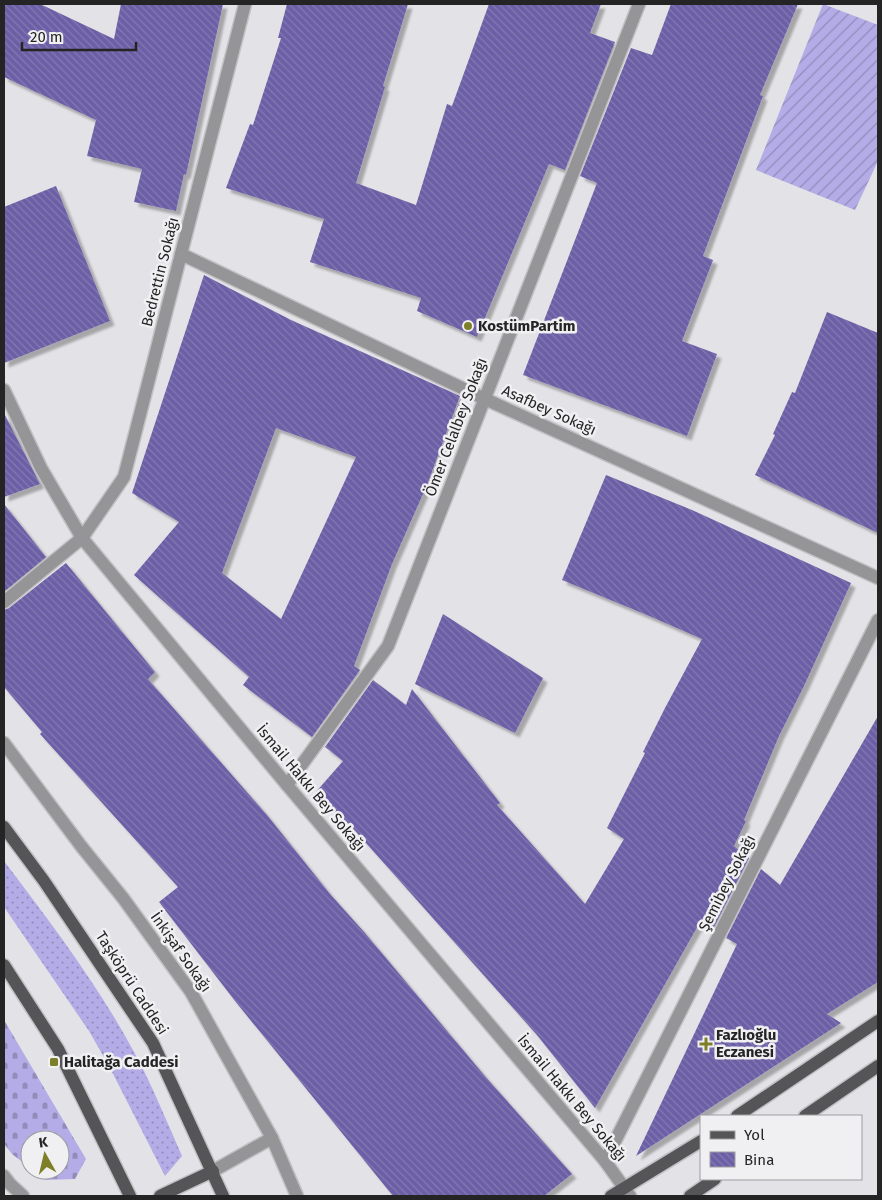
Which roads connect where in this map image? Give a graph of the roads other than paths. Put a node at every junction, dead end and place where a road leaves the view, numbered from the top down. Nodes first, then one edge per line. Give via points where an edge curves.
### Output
1 (245, 4) edge
2 (639, 4) edge
3 (181, 254) junction
4 (4, 390) edge
5 (484, 399) junction
6 (82, 538) junction
7 (878, 578) edge
8 (4, 602) edge
9 (878, 620) edge
10 (4, 743) edge
11 (287, 785) junction
12 (4, 827) edge
13 (4, 966) edge
14 (878, 1021) edge
15 (878, 1066) edge
16 (738, 1115) edge
17 (806, 1115) edge
18 (272, 1138) junction
19 (700, 1142) edge
20 (605, 1162) junction
21 (213, 1171) junction
22 (4, 1176) edge
23 (714, 1180) edge
24 (627, 1192) edge
25 (23, 1196) edge
26 (130, 1196) edge
27 (160, 1196) edge
28 (223, 1196) edge
29 (297, 1196) edge
30 (611, 1196) edge
31 (690, 1196) edge

1 - 3 street, Bedrettin Sokağı
2 - 5 street, Ömer Celalbey Sokağı
3 - 5 street, Asafbey Sokağı
3 - 6 street, Bedrettin Sokağı via 124,477
4 - 6 street, İsmail Hakkı Bey Sokağı via 41,468
5 - 7 street, Asafbey Sokağı
5 - 11 street, Ömer Celalbey Sokağı via 388,646
6 - 8 street
6 - 11 street, İsmail Hakkı Bey Sokağı
9 - 20 street, Şemibey Sokağı
10 - 18 street, İnkişaf Sokağı via 191,992
11 - 20 street, İsmail Hakkı Bey Sokağı
12 - 21 main road, Taşköprü Caddesi via 153,1043
13 - 26 main road via 58,1049
14 - 16 main road
15 - 17 main road
18 - 21 street
18 - 29 street, İnkişaf Sokağı
19 - 24 main road
20 - 24 street, İsmail Hakkı Bey Sokağı
21 - 27 main road
21 - 28 main road, Taşköprü Caddesi
22 - 25 street
23 - 31 main road
24 - 30 main road

